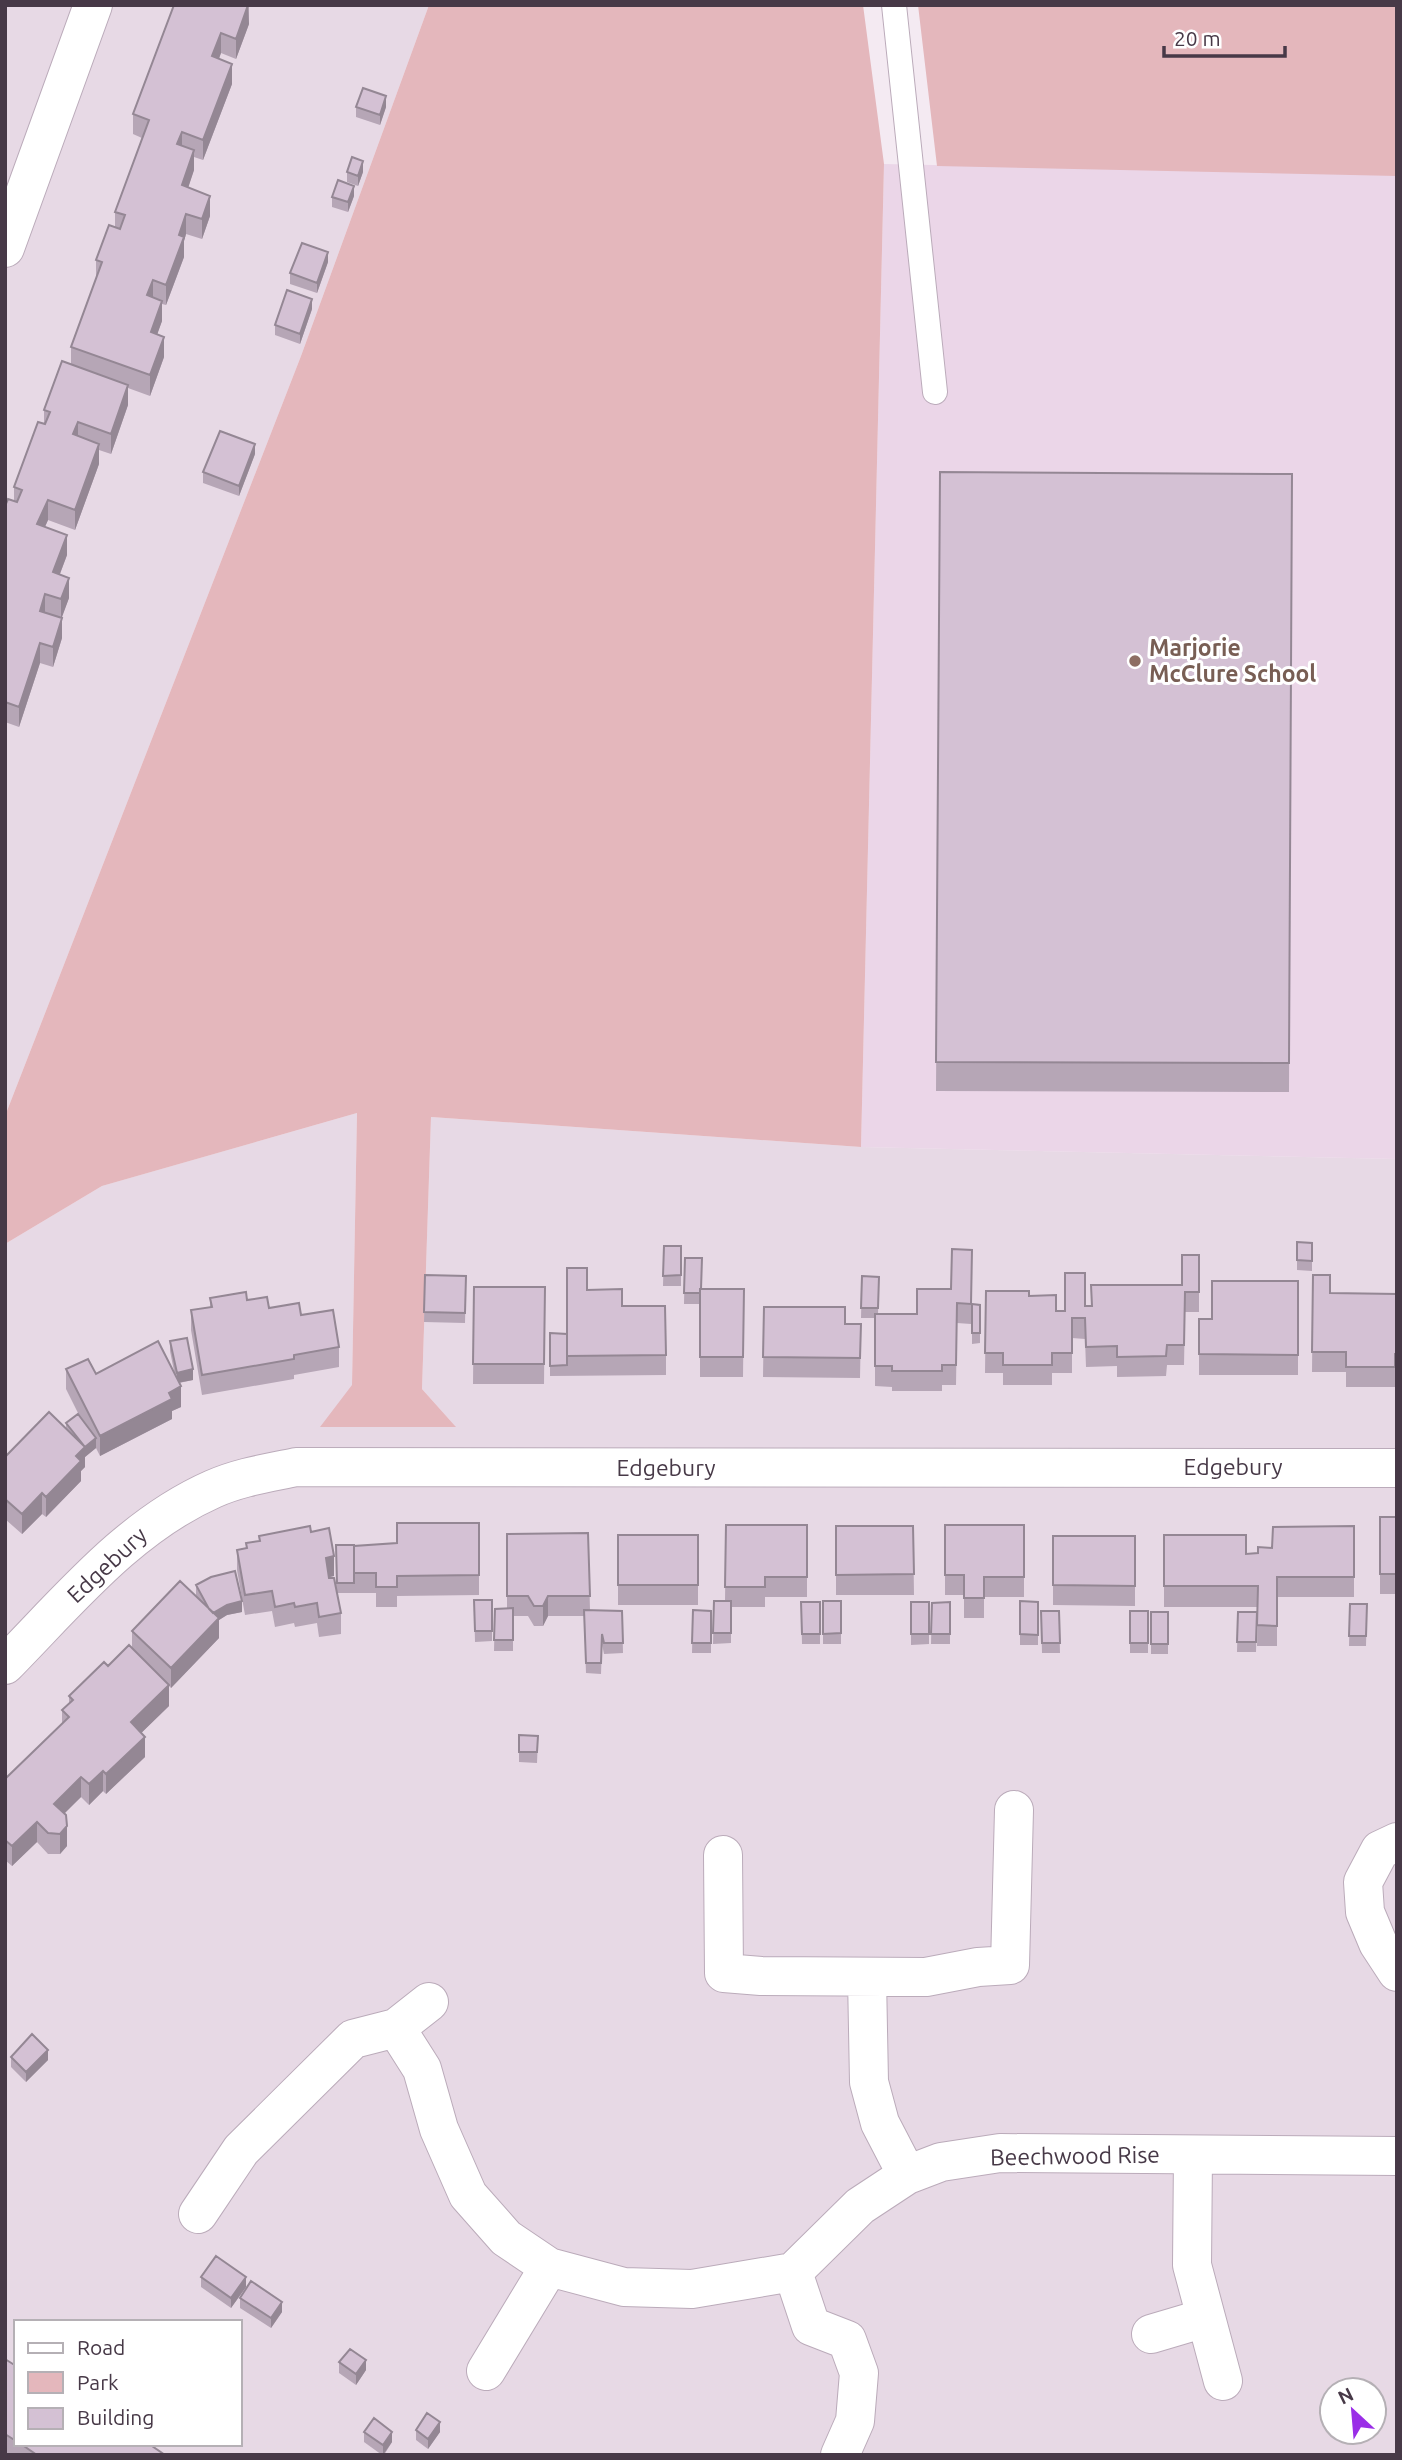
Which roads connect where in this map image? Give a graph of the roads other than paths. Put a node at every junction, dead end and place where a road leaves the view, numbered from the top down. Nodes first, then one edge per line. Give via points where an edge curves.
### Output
1 (93, 5) edge
2 (894, 5) edge
3 (5, 248) edge
4 (935, 392) dead end
5 (1397, 1468) edge
6 (5, 1665) edge
7 (1014, 1810) dead end
8 (1397, 1842) edge
9 (723, 1855) dead end
10 (1397, 1972) edge
11 (867, 1978) junction
12 (429, 2002) dead end
13 (396, 2028) junction
14 (1193, 2155) junction
15 (1397, 2156) edge
16 (907, 2175) junction
17 (198, 2214) dead end
18 (549, 2267) junction
19 (793, 2272) junction
20 (1205, 2318) junction
21 (1151, 2334) dead end
22 (486, 2371) dead end
23 (1223, 2381) dead end
24 (840, 2455) edge

1 - 3 street
2 - 4 lane
5 - 6 street, Edgebury via 296,1467 216,1488 144,1529
7 - 11 street via 1010,1965 926,1977
8 - 10 street via 1380,1850 1363,1882 1365,1912
9 - 11 street via 724,1973
11 - 16 street via 869,2082 880,2123
12 - 13 street
13 - 17 street via 353,2039 241,2150
13 - 18 street via 422,2069 439,2129 468,2195 506,2238
14 - 15 street, Beechwood Rise
14 - 16 street, Beechwood Rise via 1000,2153 942,2162
14 - 20 street via 1192,2265
16 - 19 street, Beechwood Rise via 860,2206
18 - 19 street via 624,2287 692,2289
18 - 22 street
19 - 24 street via 811,2326 847,2340 859,2373 855,2421
20 - 21 street
20 - 23 street

